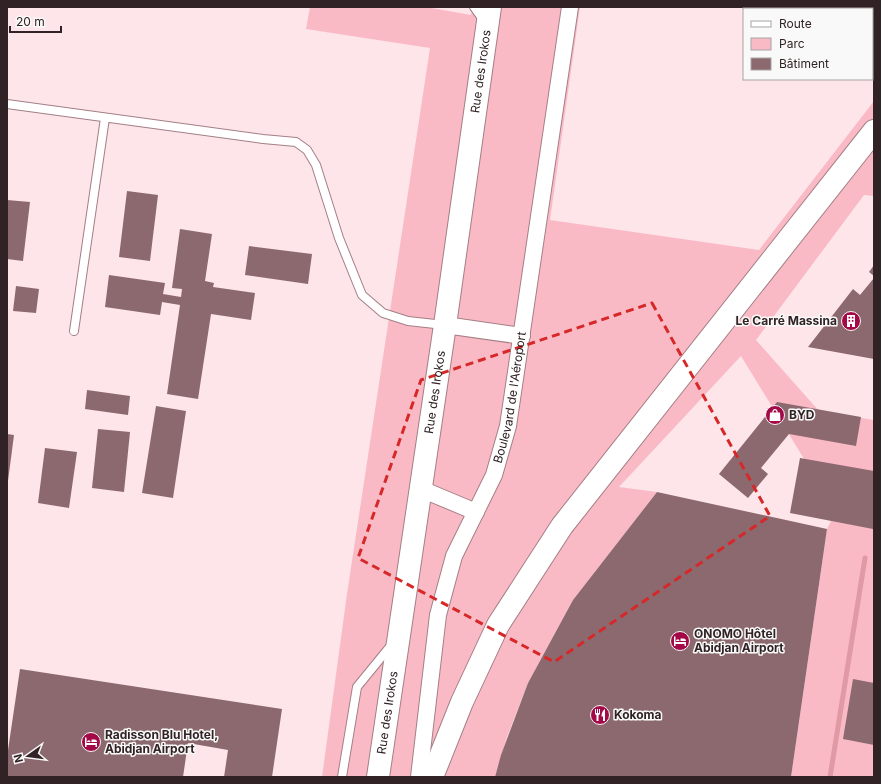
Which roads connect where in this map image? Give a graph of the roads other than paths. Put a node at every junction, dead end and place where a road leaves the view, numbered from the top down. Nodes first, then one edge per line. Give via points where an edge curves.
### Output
1 (474, 7) edge
2 (570, 7) edge
3 (489, 17) edge
4 (7, 104) edge
5 (105, 118) junction
6 (874, 131) edge
7 (445, 325) junction
8 (74, 331) dead end
9 (522, 336) junction
10 (421, 488) junction
11 (476, 512) junction
12 (400, 634) junction
13 (342, 777) edge
14 (378, 777) edge
15 (419, 777) edge
16 (432, 777) edge

1 - 3 lane
2 - 9 street, Boulevard de l'Aéroport
3 - 7 main road, Rue des Irokos
4 - 5 lane
5 - 7 lane via 296,142 307,150 316,165 339,238 362,295 383,313 408,321
5 - 8 lane
6 - 16 main road via 562,526 498,625 462,702
7 - 9 street
7 - 10 main road, Rue des Irokos
9 - 11 street, Boulevard de l'Aéroport via 508,426 494,475
10 - 11 street
10 - 12 main road, Rue des Irokos
11 - 15 street, Boulevard de l'Aéroport via 454,556 438,615
12 - 13 lane via 356,687
12 - 14 main road, Rue des Irokos

